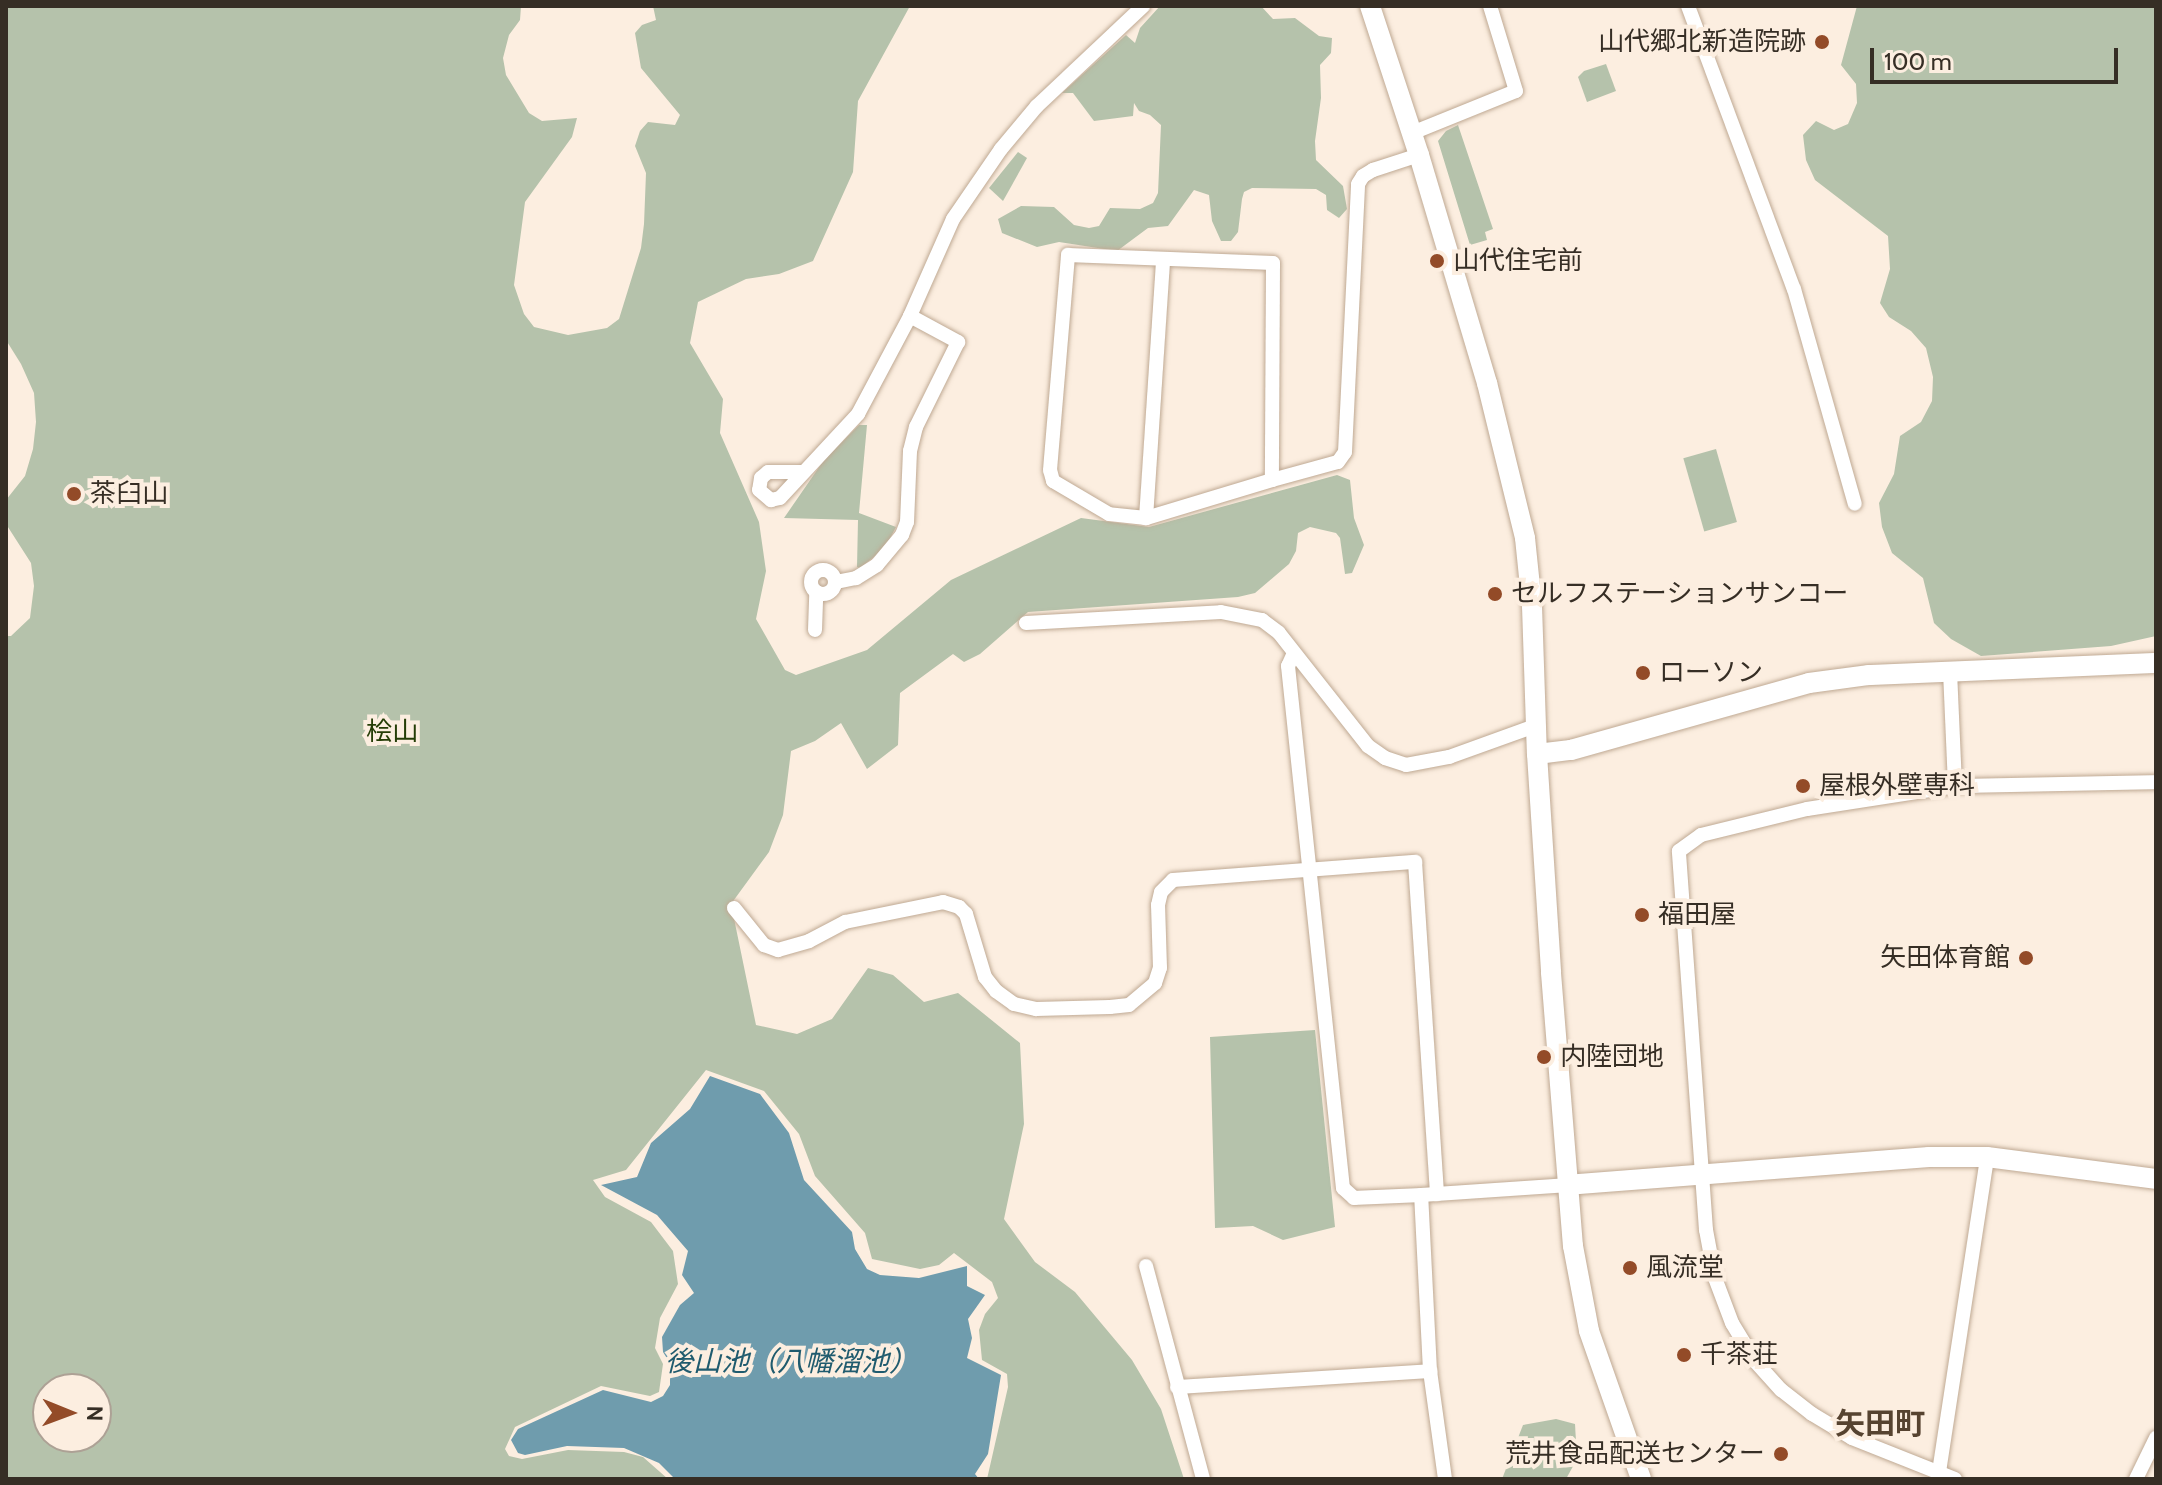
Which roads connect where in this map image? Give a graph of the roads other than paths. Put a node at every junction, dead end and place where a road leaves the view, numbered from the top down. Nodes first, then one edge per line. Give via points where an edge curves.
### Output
1 (1143, 6) edge
2 (1370, 6) edge
3 (1490, 6) edge
4 (1688, 6) edge
5 (1412, 133) junction
6 (1419, 155) junction
7 (1163, 260) junction
8 (910, 316) junction
9 (803, 472) dead end
10 (1272, 480) junction
11 (1855, 504) dead end
12 (1146, 518) junction
13 (1026, 623) dead end
14 (815, 630) dead end
15 (1293, 655) junction
16 (2156, 663) edge
17 (1950, 671) junction
18 (1535, 726) junction
19 (1537, 754) junction
20 (2156, 782) edge
21 (1955, 786) junction
22 (1308, 869) junction
23 (734, 908) dead end
24 (1987, 1157) junction
25 (1702, 1174) junction
26 (2156, 1179) edge
27 (1566, 1185) junction
28 (1429, 1194) junction
29 (1146, 1266) dead end
30 (1430, 1371) junction
31 (1177, 1387) junction
32 (2156, 1438) edge
33 (1939, 1472) junction
34 (1203, 1479) edge
35 (1445, 1479) edge
36 (1641, 1479) edge
37 (1955, 1479) edge
38 (2136, 1479) edge

1 - 8 street via 1037,106 1001,149 953,219
2 - 5 street
3 - 5 street via 1516,91
4 - 11 street via 1794,289
5 - 6 street
6 - 10 street via 1373,170 1358,184 1345,452 1338,462
6 - 18 street via 1487,383 1525,538
7 - 10 street via 1273,263
7 - 12 street
7 - 12 street via 1068,255 1050,470 1053,481 1109,514
8 - 9 street via 858,414
8 - 14 street via 958,342 916,427 907,522 877,565 856,578 835,582 830,572 818,571 811,580 816,592
10 - 12 street
13 - 15 street via 1237,613 1262,620 1279,633
15 - 18 street via 1368,746 1406,765 1449,757
15 - 22 street via 1288,666
16 - 17 street
17 - 19 street via 1809,683 1571,750
17 - 21 street
18 - 19 street
19 - 27 street
20 - 21 street
21 - 25 street via 1807,809 1701,835 1679,851
22 - 23 street via 1167,883 1158,905 1160,968 1155,983 1129,1005 1110,1007 1036,1009 1014,1004 985,977 966,914 943,902 845,922 778,950 764,945
22 - 28 street via 1343,1188 1354,1198
22 - 28 street via 1415,862
24 - 25 street
24 - 26 street
24 - 33 street
25 - 27 street
25 - 33 street via 1715,1278 1732,1323 1755,1361 1781,1390 1852,1438
27 - 28 street
27 - 36 street via 1589,1331
28 - 30 street
29 - 31 street
30 - 31 street
30 - 35 street
31 - 34 street
32 - 38 street
33 - 37 street

